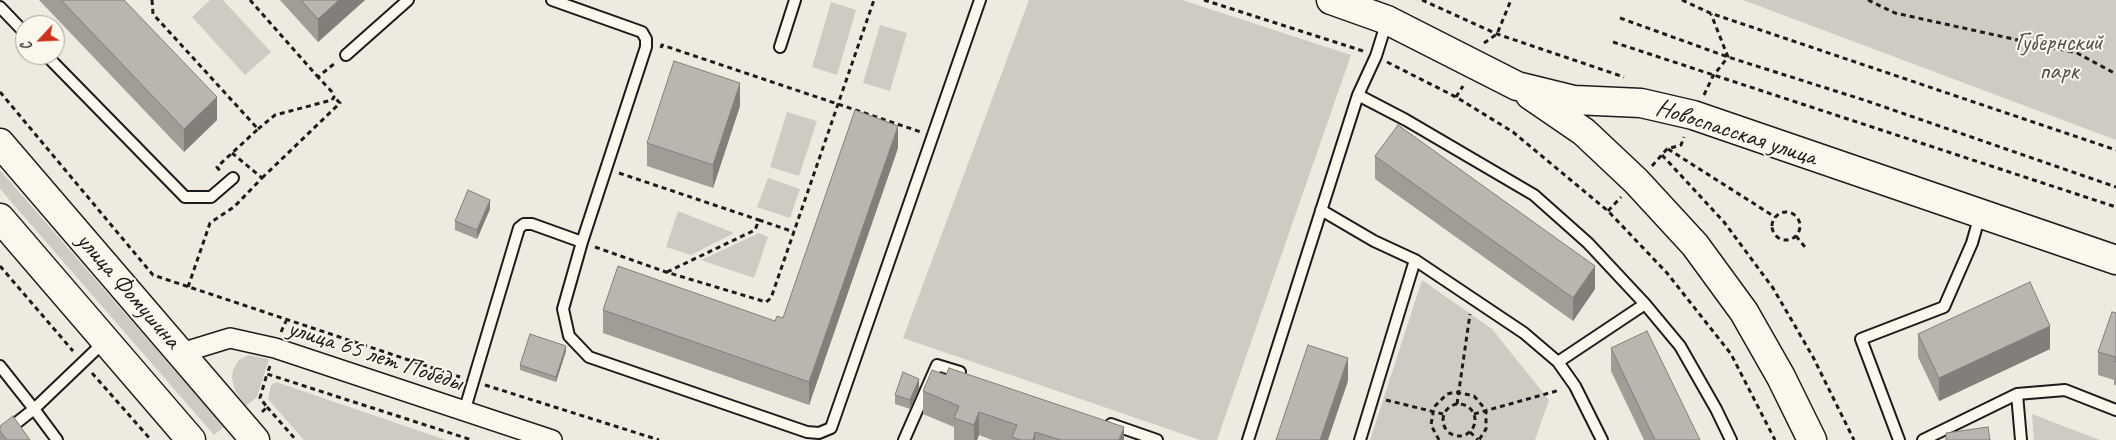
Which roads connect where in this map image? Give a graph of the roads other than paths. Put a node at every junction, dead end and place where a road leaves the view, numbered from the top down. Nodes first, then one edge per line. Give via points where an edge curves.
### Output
1 (408, 0) edge
2 (552, 0) edge
3 (795, 0) edge
4 (980, 0) edge
5 (1331, 0) edge
6 (0, 8) edge
7 (1387, 20) junction
8 (15, 23) edge
9 (780, 47) dead end
10 (346, 55) road end
11 (56, 65) edge
12 (1516, 86) junction
13 (1358, 95) junction
14 (0, 143) edge
15 (231, 180) road end
16 (1321, 210) junction
17 (1980, 214) junction
18 (0, 218) edge
19 (582, 242) junction
20 (1416, 260) junction
21 (2116, 260) edge
22 (1645, 304) junction
23 (105, 341) junction
24 (180, 352) junction
25 (1558, 362) junction
26 (0, 366) edge
27 (974, 377) edge
28 (2017, 394) junction
29 (34, 409) junction
30 (2116, 410) edge
31 (464, 412) junction
32 (1102, 421) edge
33 (0, 436) edge
34 (57, 440) edge
35 (191, 440) edge
36 (255, 440) edge
37 (552, 440) edge
38 (904, 440) edge
39 (1156, 440) edge
40 (1248, 440) edge
41 (1360, 440) edge
42 (1602, 440) edge
43 (1731, 440) edge
44 (1812, 440) edge
45 (1900, 440) edge
46 (1922, 440) edge
47 (2021, 440) edge

1 - 10 lane
2 - 19 lane via 642,32 646,39
3 - 9 lane
4 - 19 lane via 831,428 819,433 807,432 589,357 569,336 563,309
5 - 7 street, Новоспасская улица
6 - 8 lane
7 - 12 street, Новоспасская улица
7 - 13 lane via 1376,56
11 - 15 lane via 184,198 211,197
12 - 17 street, Новоспасская улица via 1574,100 1641,103 1693,116
12 - 44 street via 1584,132 1636,181 1695,245 1744,312
13 - 16 lane
13 - 22 lane via 1534,195 1588,243
14 - 24 street, улица Фомушина
16 - 20 lane via 1374,241
16 - 40 lane
17 - 21 street, Новоспасская улица
17 - 45 lane via 1972,243 1944,307 1861,339
18 - 23 street, улица Фомушина
19 - 31 lane via 532,224 519,228
20 - 25 lane via 1524,333
20 - 41 lane
22 - 25 lane
22 - 43 lane via 1680,346
23 - 29 lane
23 - 35 street, улица Фомушина
24 - 31 street, улица 65 лет Победы via 230,338 275,348
24 - 36 street, улица Фомушина
25 - 42 lane via 1575,386
26 - 29 lane
27 - 38 lane via 937,365
28 - 30 lane via 2065,390
28 - 46 lane
28 - 47 lane
29 - 33 lane
29 - 34 lane
31 - 37 street, улица 65 лет Победы
32 - 39 lane

